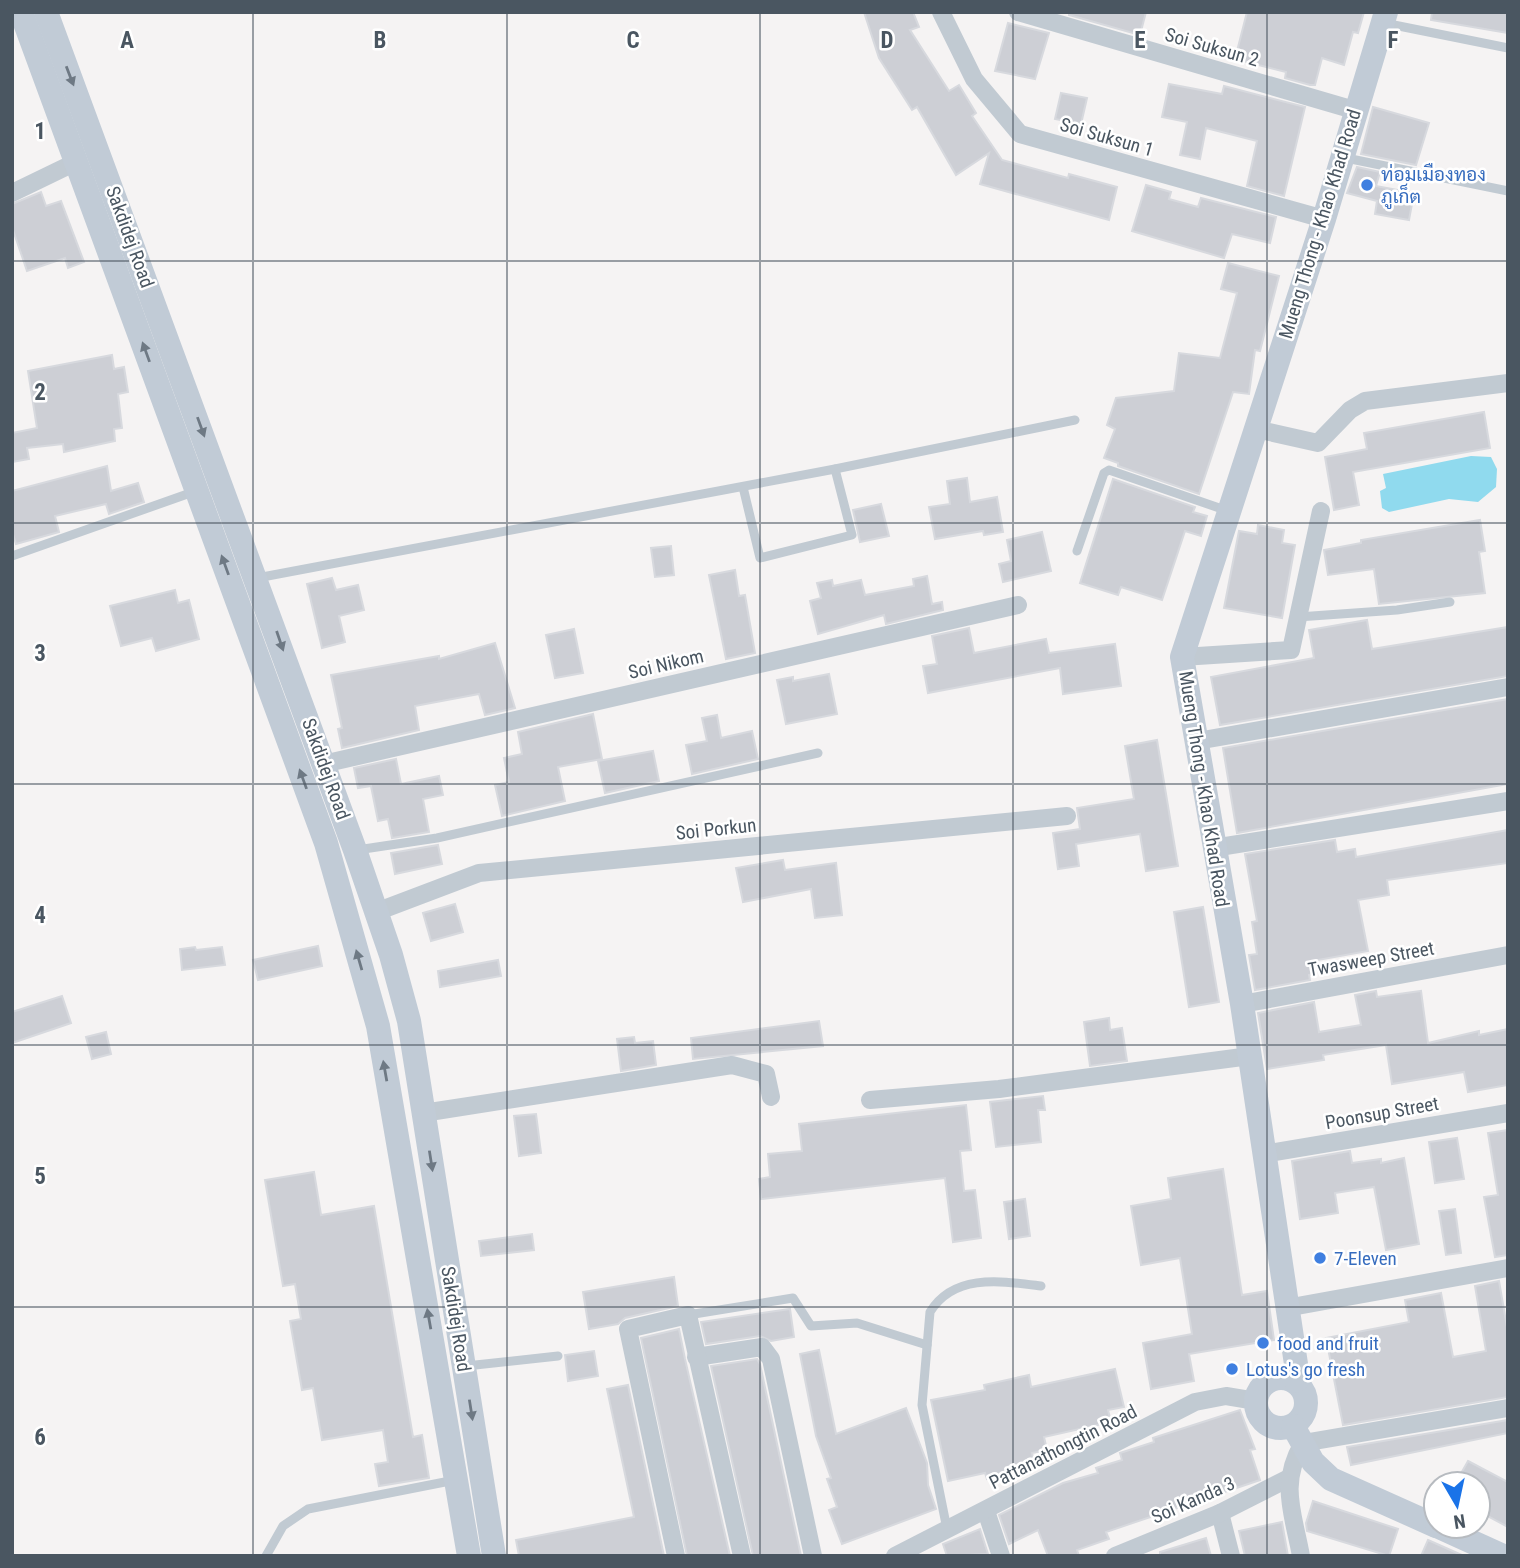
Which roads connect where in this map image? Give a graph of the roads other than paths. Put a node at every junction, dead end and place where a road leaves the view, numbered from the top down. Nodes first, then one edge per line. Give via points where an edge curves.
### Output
1 (21, 12) edge
2 (46, 12) edge
3 (942, 12) edge
4 (1018, 12) edge
5 (1384, 17) edge
6 (1508, 48) edge
7 (1354, 110) junction
8 (1341, 156) junction
9 (76, 162) junction
10 (1508, 191) edge
11 (12, 193) edge
12 (1324, 219) junction
13 (1508, 383) edge
14 (1076, 420) dead end
15 (1256, 429) junction
16 (835, 469) junction
17 (743, 487) junction
18 (198, 490) junction
19 (1229, 511) junction
20 (1321, 511) dead end
21 (1077, 551) dead end
22 (12, 556) edge
23 (257, 578) junction
24 (1450, 602) dead end
25 (1018, 605) dead end
26 (1298, 617) junction
27 (1182, 657) junction
28 (1508, 687) edge
29 (1197, 741) junction
30 (818, 753) dead end
31 (323, 764) junction
32 (1508, 801) edge
33 (1067, 816) dead end
34 (1213, 848) junction
35 (355, 850) junction
36 (376, 912) junction
37 (1508, 956) edge
38 (1242, 1004) junction
39 (1250, 1056) junction
40 (771, 1097) dead end
41 (870, 1100) dead end
42 (424, 1113) junction
43 (1508, 1113) edge
44 (1264, 1154) junction
45 (1508, 1268) edge
46 (1041, 1286) dead end
47 (1286, 1308) junction
48 (688, 1315) junction
49 (927, 1345) junction
50 (558, 1356) dead end
51 (696, 1357) junction
52 (464, 1366) junction
53 (1296, 1381) junction
54 (1255, 1401) junction
55 (1508, 1408) edge
56 (1298, 1434) junction
57 (1287, 1479) junction
58 (457, 1480) junction
59 (986, 1511) junction
60 (1220, 1513) junction
61 (1422, 1520) edge
62 (948, 1531) junction
63 (1465, 1540) edge
64 (1491, 1553) edge
65 (266, 1556) edge
66 (469, 1556) edge
67 (494, 1556) edge
68 (676, 1556) edge
69 (742, 1556) edge
70 (813, 1556) edge
71 (895, 1556) edge
72 (1001, 1556) edge
73 (1115, 1556) edge
74 (1231, 1556) edge
75 (1300, 1556) edge

1 - 9 main road, Sakdidej Road
2 -> 23 main road, Sakdidej Road
3 - 12 street, Soi Suksun 1 via 974,79 1020,134
4 - 7 street, Soi Suksun 2
5 - 6 lane
5 - 7 main road, Mueng Thong - Khao Khad Road
7 - 8 main road, Mueng Thong - Khao Khad Road
8 - 10 lane
8 - 12 main road, Mueng Thong - Khao Khad Road
9 - 11 street
18 -> 9 main road, Sakdidej Road
12 - 15 main road, Mueng Thong - Khao Khad Road
13 - 15 street via 1365,401 1318,443
14 - 16 lane
15 - 19 main road, Mueng Thong - Khao Khad Road
16 - 17 lane
16 - 17 lane via 852,535 760,558
17 - 23 lane
18 - 22 lane
58 -> 18 main road, Sakdidej Road via 377,1026 326,843
19 - 21 lane via 1109,470 1104,473
19 - 27 main road, Mueng Thong - Khao Khad Road
20 - 26 street
23 -> 31 main road, Sakdidej Road
24 - 26 lane
25 - 31 street, Soi Nikom
26 - 27 street via 1291,650
27 - 29 main road, Mueng Thong - Khao Khad Road
28 - 29 street
29 - 34 main road, Mueng Thong - Khao Khad Road
30 - 35 lane via 438,838
31 - 35 main road, Sakdidej Road
32 - 34 street
33 - 36 street, Soi Porkun via 479,873
34 - 38 main road, Mueng Thong - Khao Khad Road
35 - 36 main road, Sakdidej Road
36 - 42 main road, Sakdidej Road via 409,1021
37 - 38 street, Twasweep Street
38 - 39 main road, Mueng Thong - Khao Khad Road
39 - 41 street via 999,1089
39 - 44 main road, Mueng Thong - Khao Khad Road
40 - 42 street via 766,1074 732,1065
42 -> 52 main road, Sakdidej Road
43 - 44 street, Poonsup Street
44 - 47 main road, Mueng Thong - Khao Khad Road
45 - 47 street
46 - 49 lane via 979,1282 954,1288 930,1312
47 - 53 main road, Mueng Thong - Khao Khad Road
48 - 49 lane via 793,1298 811,1326 857,1323
48 - 51 street
48 - 68 street via 628,1329
49 - 62 lane via 922,1405
50 - 52 lane
51 - 69 street
51 - 70 street via 762,1347 771,1359
52 -> 67 main road, Sakdidej Road
53 - 54 main road via 1270,1380
53 - 56 main road via 1305,1391 1307,1404
54 - 56 main road via 1267,1424
54 - 59 street, Pattanathongtin Road via 1226,1396 1195,1402
55 - 56 street
56 - 57 street
56 - 61 main road via 1313,1462 1331,1479
57 - 60 street, Soi Kanda 3
57 - 75 street
58 - 65 lane via 308,1509 283,1526
58 - 66 main road, Sakdidej Road
59 - 62 street, Pattanathongtin Road
59 - 72 street
60 - 73 street, Soi Kanda 3
60 - 74 street
62 - 71 street, Pattanathongtin Road
63 - 64 main road

